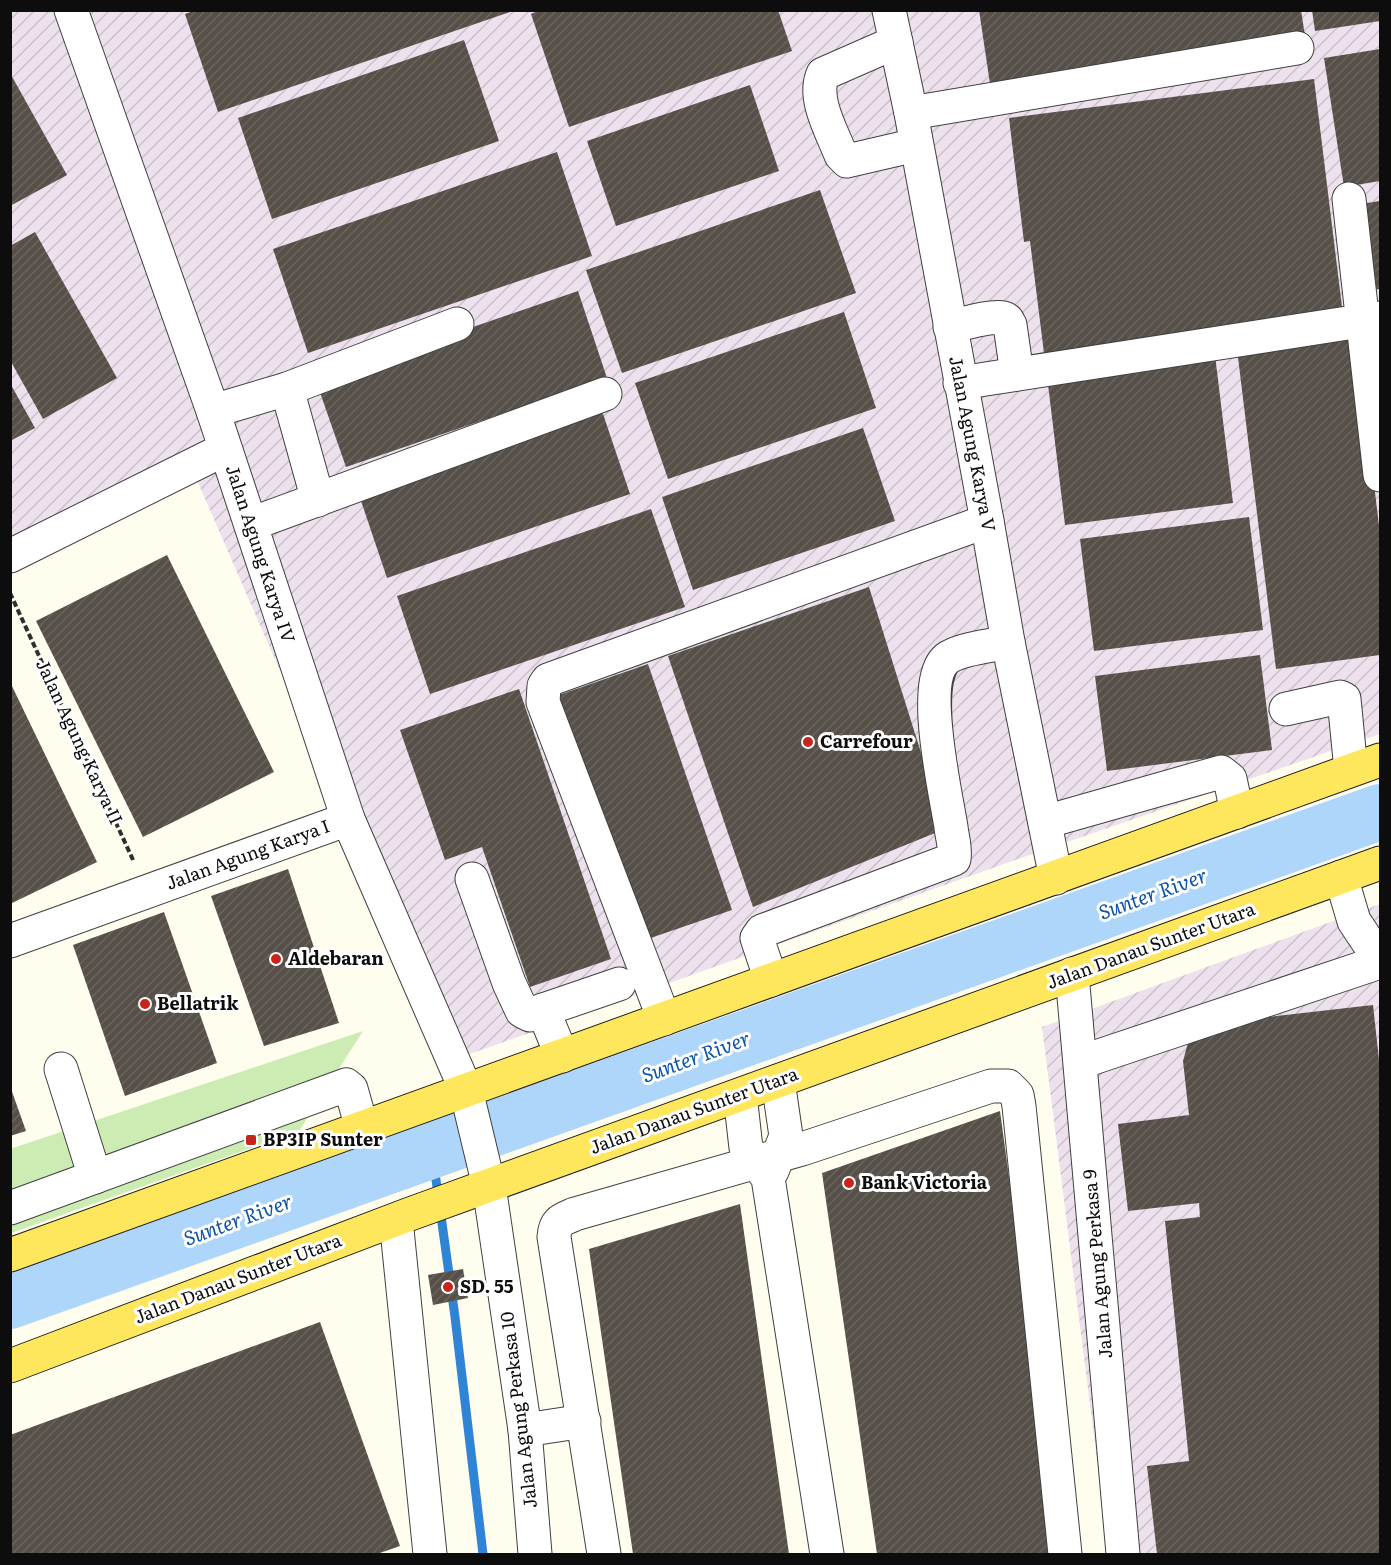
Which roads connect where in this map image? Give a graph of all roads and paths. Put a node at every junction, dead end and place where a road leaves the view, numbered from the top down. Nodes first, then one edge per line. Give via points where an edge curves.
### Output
1 (71, 10) edge
2 (890, 10) edge
3 (896, 42) junction
4 (1297, 48) dead end
5 (911, 113) junction
6 (916, 145) junction
7 (1349, 200) dead end
8 (1372, 319) edge
9 (457, 324) dead end
10 (950, 327) junction
11 (1017, 374) junction
12 (960, 383) junction
13 (286, 389) junction
14 (605, 394) dead end
15 (213, 411) junction
16 (225, 449) junction
17 (1380, 475) edge
18 (318, 500) junction
19 (987, 520) junction
20 (250, 524) junction
21 (10, 556) edge
22 (10, 593) edge
23 (1008, 642) junction
24 (1286, 709) dead end
25 (1366, 765) edge
26 (1237, 812) junction
27 (348, 819) junction
28 (1045, 822) junction
29 (1380, 863) edge
30 (1341, 877) junction
31 (1056, 878) junction
32 (472, 879) dead end
33 (147, 892) junction
34 (10, 941) edge
35 (1380, 961) edge
36 (1072, 974) junction
37 (771, 980) junction
38 (619, 984) dead end
39 (543, 1010) junction
40 (664, 1019) junction
41 (562, 1056) junction
42 (1081, 1062) junction
43 (61, 1069) dead end
44 (778, 1081) junction
45 (740, 1095) junction
46 (468, 1099) junction
47 (362, 1128) junction
48 (768, 1165) junction
49 (95, 1177) junction
50 (487, 1177) junction
51 (10, 1208) edge
52 (403, 1217) junction
53 (10, 1255) edge
54 (10, 1366) edge
55 (584, 1421) junction
56 (525, 1430) junction
57 (424, 1552) edge
58 (536, 1554) edge
59 (604, 1554) edge
60 (827, 1554) edge
61 (1065, 1554) edge
62 (1124, 1554) edge

1 - 15 street, Jalan Agung Karya IV
2 - 3 street, Jalan Agung Karya V
3 - 5 street, Jalan Agung Karya V
3 - 6 street via 823,74 821,101 841,155 847,161
4 - 5 street
5 - 6 street, Jalan Agung Karya V
6 - 10 street, Jalan Agung Karya V
7 - 8 street
8 - 11 street
8 - 17 street
9 - 13 street
10 - 11 street via 1003,318 1008,321
10 - 12 street, Jalan Agung Karya V
11 - 12 street
12 - 19 street, Jalan Agung Karya V
13 - 15 street
13 - 18 street
14 - 18 street
15 - 16 street, Jalan Agung Karya IV
16 - 20 street, Jalan Agung Karya IV
16 - 21 street
18 - 20 street
19 - 23 street, Jalan Agung Karya V
19 - 40 street via 548,680 544,686 543,702
20 - 27 street, Jalan Agung Karya IV
22 - 33 path, Jalan Agung Karya II
23 - 28 street, Jalan Agung Karya V
23 - 37 street via 959,653 948,658 937,674 935,730 954,859 762,931 757,938
24 - 25 street via 1344,699
25 - 26 main road
26 - 28 street via 1230,779 1221,772
26 - 31 main road
27 - 33 street, Jalan Agung Karya I
27 - 46 street, Jalan Agung Karya IV
28 - 31 street, Jalan Agung Karya V
29 - 30 main road, Jalan Danau Sunter Utara
30 - 35 street via 1354,921
30 - 36 main road, Jalan Danau Sunter Utara
31 - 37 main road
32 - 39 street via 522,1011 530,1015
33 - 34 street, Jalan Agung Karya I
35 - 42 street
36 - 42 street, Jalan Agung Perkasa 9
36 - 44 main road, Jalan Danau Sunter Utara
37 - 40 main road
38 - 39 street
39 - 41 street
40 - 41 main road
41 - 46 main road
42 - 62 street, Jalan Agung Perkasa 9
43 - 49 street
44 - 45 main road, Jalan Danau Sunter Utara
44 - 48 street via 786,1136
45 - 48 street via 746,1148
45 - 50 main road, Jalan Danau Sunter Utara
46 - 47 main road
46 - 50 street, Jalan Agung Perkasa 10
47 - 49 street via 351,1089 346,1085
47 - 53 main road
48 - 55 street via 575,1214 555,1227
48 - 60 street
48 - 61 street via 991,1086 1008,1086 1017,1095
49 - 51 street
50 - 52 main road, Jalan Danau Sunter Utara via 454,1199
50 - 56 street, Jalan Agung Perkasa 10
52 - 54 main road, Jalan Danau Sunter Utara
52 - 57 street
55 - 56 street
55 - 59 street
56 - 58 street, Jalan Agung Perkasa 10

